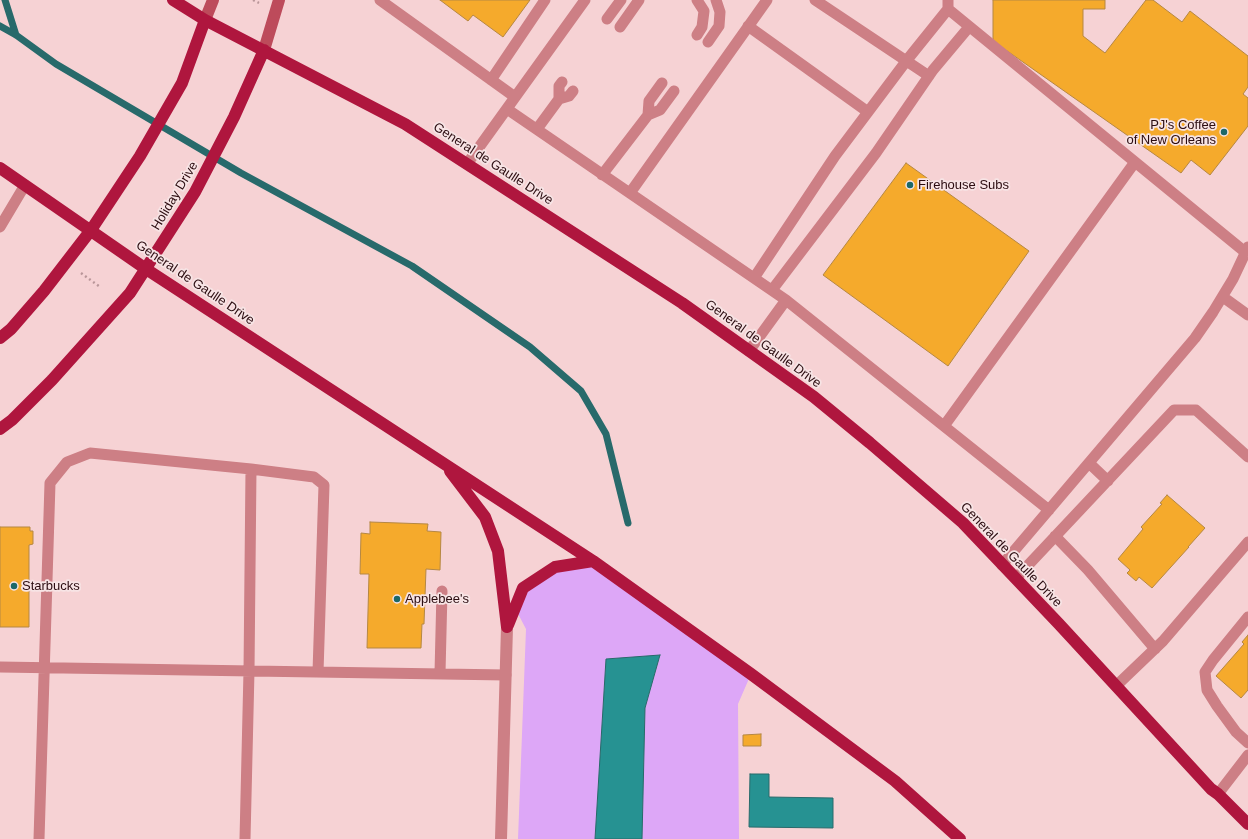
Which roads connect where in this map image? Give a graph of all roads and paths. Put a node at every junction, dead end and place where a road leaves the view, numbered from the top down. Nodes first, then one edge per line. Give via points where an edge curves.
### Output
1 (173, 0) edge
2 (213, 0) edge
3 (253, 0) edge
4 (279, 0) edge
5 (380, 0) edge
6 (545, 0) edge
7 (585, 0) edge
8 (621, 0) edge
9 (639, 0) edge
10 (697, 0) edge
11 (716, 0) edge
12 (767, 0) edge
13 (815, 0) edge
14 (259, 3) dead end
15 (948, 5) edge
16 (607, 19) dead end
17 (205, 20) junction
18 (748, 26) junction
19 (620, 27) dead end
20 (969, 27) junction
21 (697, 35) dead end
22 (708, 42) dead end
23 (264, 50) junction
24 (906, 60) junction
25 (929, 76) junction
26 (491, 80) junction
27 (562, 82) dead end
28 (662, 83) dead end
29 (573, 91) dead end
30 (674, 91) dead end
31 (516, 97) junction
32 (559, 99) junction
33 (507, 109) junction
34 (868, 112) junction
35 (648, 115) junction
36 (537, 129) junction
37 (1136, 162) junction
38 (467, 164) junction
39 (0, 168) edge
40 (602, 175) junction
41 (25, 185) junction
42 (630, 193) junction
43 (0, 227) edge
44 (91, 230) junction
45 (1247, 249) edge
46 (146, 269) junction
47 (78, 271) dead end
48 (754, 278) junction
49 (100, 287) dead end
50 (772, 290) junction
51 (1223, 297) junction
52 (786, 300) junction
53 (1248, 315) edge
54 (0, 338) edge
55 (749, 351) junction
56 (944, 426) junction
57 (0, 430) edge
58 (1248, 457) edge
59 (1089, 463) junction
60 (444, 464) junction
61 (250, 469) junction
62 (1108, 480) junction
63 (1049, 510) junction
64 (1055, 536) junction
65 (1248, 542) edge
66 (593, 561) junction
67 (1002, 565) junction
68 (1016, 578) junction
69 (442, 590) dead end
70 (1248, 617) edge
71 (507, 627) junction
72 (1155, 649) junction
73 (0, 667) edge
74 (44, 668) junction
75 (249, 671) junction
76 (318, 672) junction
77 (440, 673) junction
78 (506, 675) junction
79 (1116, 686) junction
80 (1248, 743) edge
81 (1248, 755) edge
82 (1218, 794) junction
83 (1248, 824) edge
84 (38, 839) edge
85 (245, 839) edge
86 (501, 839) edge
87 (960, 839) edge

1 - 17 main road, General de Gaulle Drive
2 - 17 street
3 - 14 path
4 - 23 street, Holiday Drive
5 - 26 lane
6 - 26 lane
7 - 31 lane
8 - 16 lane
9 - 19 lane
10 - 21 lane via 704,11 702,27
11 - 22 lane via 720,12 720,26
12 - 18 lane
13 - 24 lane
15 - 20 lane
15 - 24 lane
17 - 23 main road, General de Gaulle Drive
17 - 44 main road via 182,83 140,156
18 - 34 lane
18 - 42 lane
20 - 25 lane
20 - 37 lane
23 - 38 main road, General de Gaulle Drive via 405,124
23 - 46 main road, Holiday Drive via 196,192
24 - 25 lane
24 - 34 lane
25 - 50 lane via 876,153
26 - 31 lane
27 - 32 lane via 559,86
28 - 35 lane via 649,101
29 - 32 lane via 569,96
30 - 35 lane via 660,110
31 - 33 lane
32 - 36 lane
33 - 36 lane
33 - 38 lane
34 - 48 lane via 835,156
35 - 40 lane
36 - 40 lane
37 - 45 lane
37 - 56 lane
38 - 55 main road, General de Gaulle Drive via 682,303
39 - 41 main road, General de Gaulle Drive
40 - 42 lane
41 - 43 lane
41 - 44 main road, General de Gaulle Drive
42 - 48 lane
44 - 46 main road, General de Gaulle Drive
44 - 54 main road via 44,291
45 - 51 lane
46 - 57 main road, Holiday Drive via 130,293 52,380
46 - 60 main road, General de Gaulle Drive
47 - 49 path
48 - 50 lane
50 - 52 lane
51 - 53 lane
51 - 59 lane via 1195,338
52 - 55 lane
52 - 56 lane
55 - 67 main road, General de Gaulle Drive via 814,397 870,443 963,523
56 - 63 lane
58 - 62 lane via 1196,410 1174,410
59 - 62 lane
59 - 63 lane
60 - 66 main road, General de Gaulle Drive
60 - 71 main road via 485,517 498,551
61 - 74 lane via 90,453 67,462 50,483
61 - 75 lane
61 - 76 lane via 314,477 324,485
62 - 64 lane
63 - 67 lane
64 - 68 lane
64 - 72 lane via 1088,570
65 - 72 lane
66 - 71 main road via 555,567 523,588
66 - 87 main road, General de Gaulle Drive via 889,776
67 - 68 main road, General de Gaulle Drive
68 - 79 main road, General de Gaulle Drive
69 - 77 lane
70 - 80 lane via 1205,672 1207,690 1236,732
71 - 78 street
72 - 79 lane
73 - 74 lane
74 - 75 lane
74 - 84 lane
75 - 76 lane
75 - 85 lane
76 - 77 lane
77 - 78 lane
78 - 86 street
79 - 82 main road, General de Gaulle Drive
81 - 82 lane
82 - 83 main road, General de Gaulle Drive

